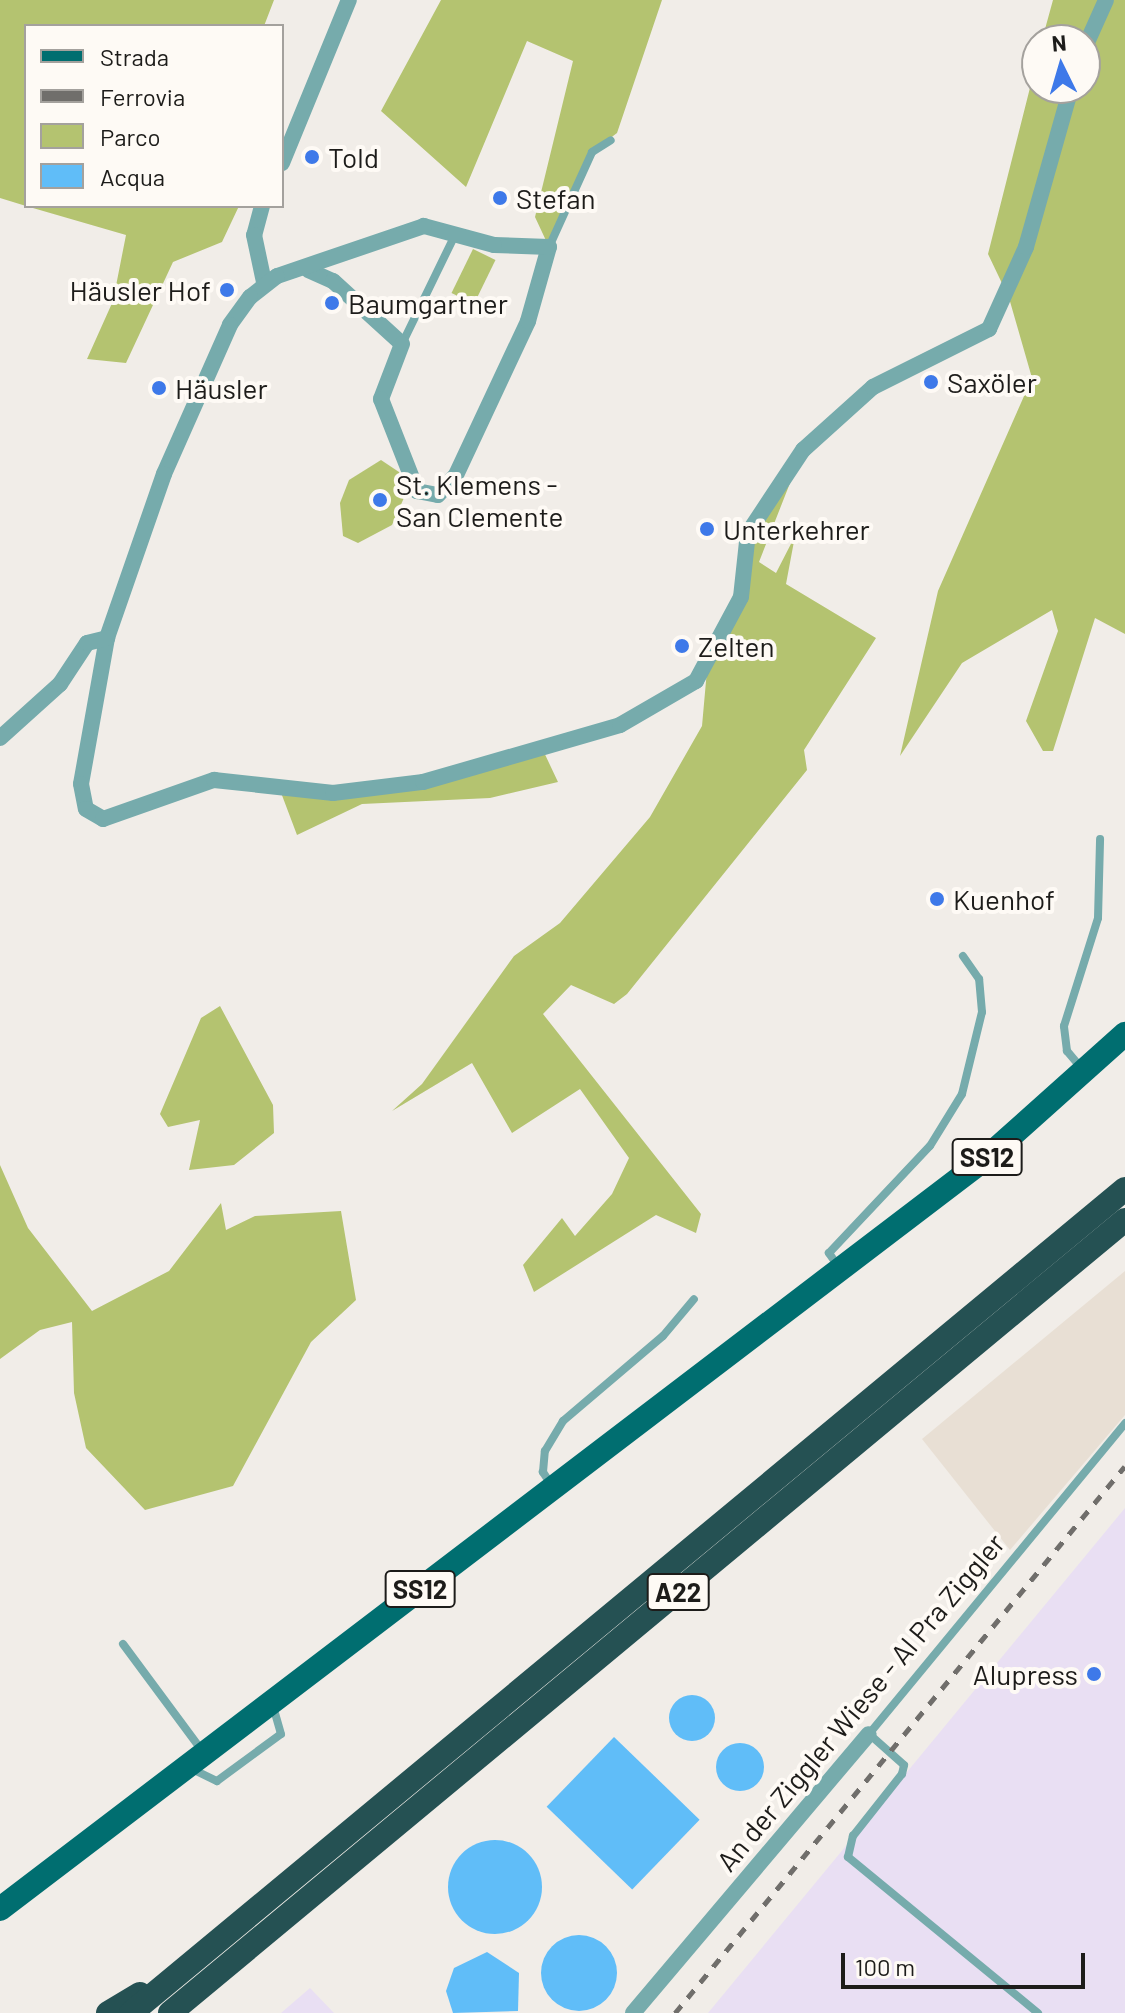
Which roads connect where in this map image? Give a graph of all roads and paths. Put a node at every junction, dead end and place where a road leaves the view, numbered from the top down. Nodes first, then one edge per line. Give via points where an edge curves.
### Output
1 (349, 0) edge
2 (1106, 0) edge
3 (1095, 24) edge
4 (1066, 104) edge
5 (611, 140) dead end
6 (284, 158) edge
7 (261, 208) edge
8 (457, 231) junction
9 (549, 247) junction
10 (308, 270) junction
11 (264, 282) junction
12 (402, 344) junction
13 (107, 638) junction
14 (0, 738) edge
15 (1100, 839) dead end
16 (963, 956) dead end
17 (1125, 1034) edge
18 (1085, 1071) junction
19 (1125, 1189) edge
20 (1125, 1220) edge
21 (841, 1269) junction
22 (694, 1299) dead end
23 (1125, 1423) edge
24 (553, 1488) junction
25 (123, 1644) dead end
26 (869, 1734) junction
27 (194, 1760) junction
28 (0, 1909) edge
29 (190, 1964) junction
30 (108, 2013) edge
31 (131, 2013) edge
32 (170, 2013) edge
33 (633, 2013) edge
34 (1038, 2013) edge

1 - 6 street
2 - 3 street
4 - 13 street via 1026,247 989,329 873,387 803,450 748,533 741,597 707,670 620,725 423,782 333,793 214,780 113,820 93,815 81,799
5 - 9 lane via 592,152
7 - 11 street via 254,235
8 - 9 street via 494,245
8 - 10 street via 406,229
8 - 12 lane
9 - 12 street via 528,321 456,475 438,495 417,491 381,399
10 - 11 street
10 - 12 street via 333,281
11 - 13 street via 230,325 176,447
13 - 14 street via 87,643 60,684
15 - 18 lane via 1098,918 1064,1026 1067,1051
16 - 21 lane via 979,979 982,1012 971,1071 930,1146 829,1253
17 - 18 main road, SS12
18 - 21 main road, SS12
19 - 29 highway, A22
20 - 32 highway, A22
21 - 24 main road, SS12
22 - 24 lane via 663,1336 563,1421 545,1451 543,1472
23 - 26 lane, An der Ziggler Wiese - Al Pra Ziggler
24 - 27 main road, SS12
25 - 27 lane
26 - 33 street, An der Ziggler Wiese - Al Pra Ziggler
26 - 34 lane via 904,1765 850,1847 864,1870
27 - 28 main road, SS12
29 - 30 highway
29 - 31 highway, A22

